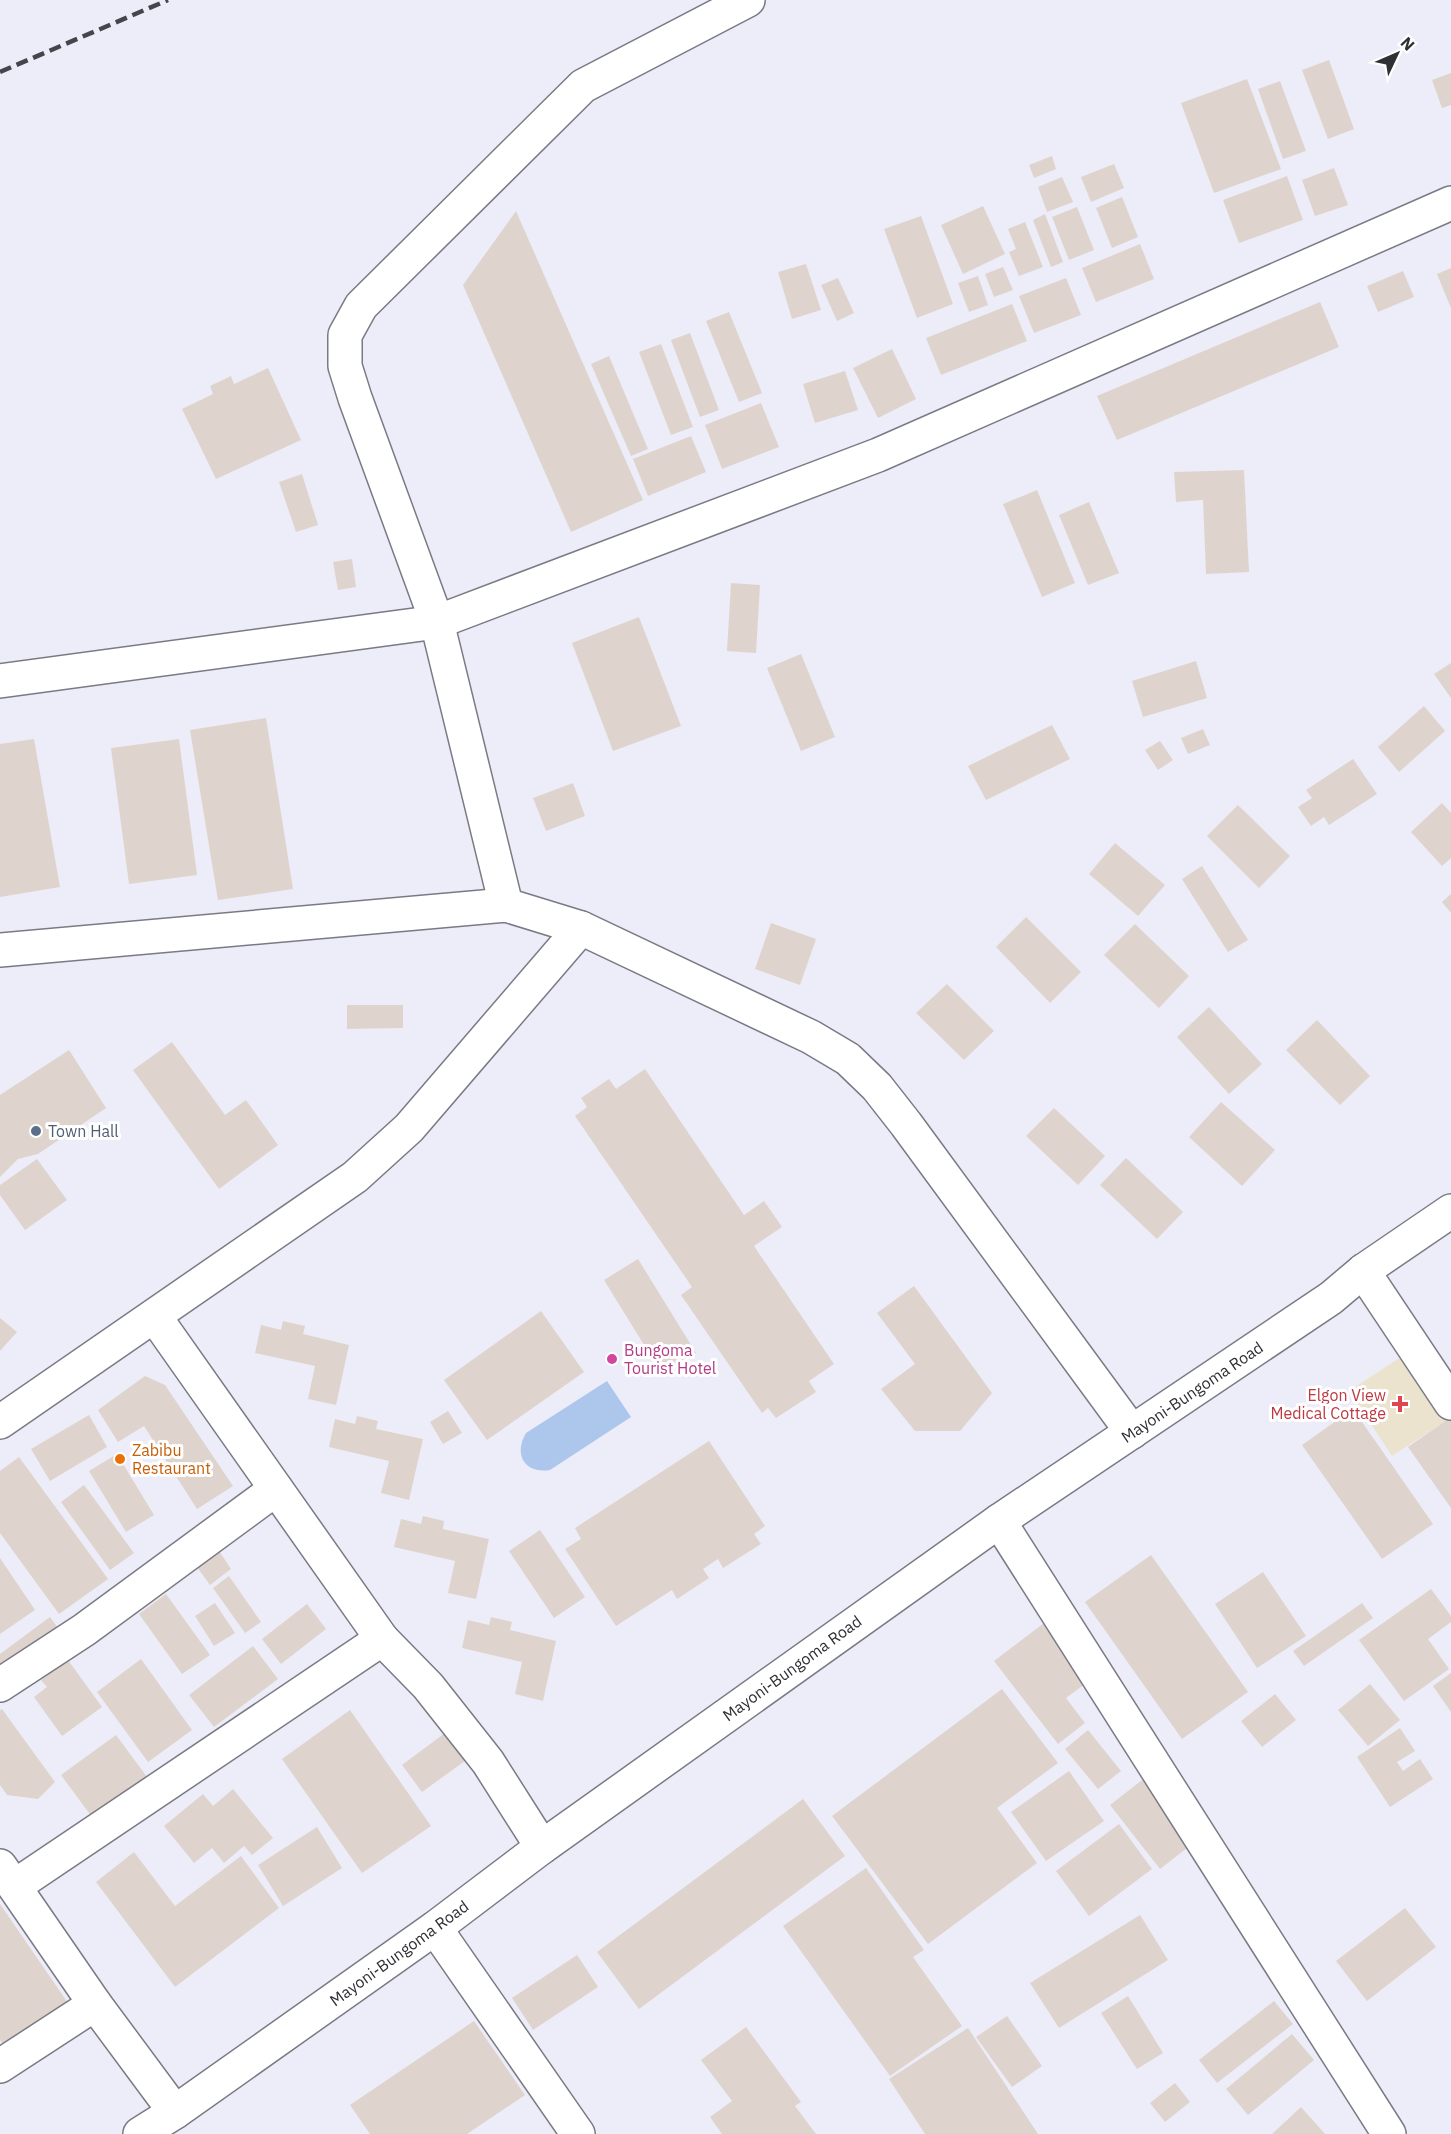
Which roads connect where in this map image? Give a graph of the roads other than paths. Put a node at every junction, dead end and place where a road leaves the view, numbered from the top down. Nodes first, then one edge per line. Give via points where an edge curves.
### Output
1 (748, 0) edge
2 (1451, 203) edge
3 (437, 622) junction
4 (0, 681) edge
5 (506, 905) junction
6 (581, 928) junction
7 (0, 950) edge
8 (1451, 1211) edge
9 (1363, 1271) junction
10 (155, 1317) junction
11 (1451, 1403) edge
12 (0, 1422) edge
13 (1132, 1432) junction
14 (276, 1489) junction
15 (999, 1521) junction
16 (382, 1639) junction
17 (0, 1685) edge
18 (542, 1847) junction
19 (7, 1876) edge
20 (435, 1928) junction
21 (96, 2004) junction
22 (0, 2066) edge
23 (175, 2112) junction
24 (140, 2134) edge
25 (578, 2134) edge
26 (1389, 2134) edge

1 - 3 street via 583,86 361,306 345,336 348,376
2 - 3 street via 878,455
3 - 4 street
3 - 5 street
5 - 6 street
5 - 7 street
6 - 10 street via 409,1128 355,1178
6 - 13 street via 811,1037 848,1059 906,1124
8 - 9 street, Mayoni-Bungoma Road
9 - 11 street
9 - 13 street, Mayoni-Bungoma Road via 1331,1298
10 - 12 street
10 - 14 street
13 - 15 street, Mayoni-Bungoma Road
14 - 16 street
14 - 17 street via 84,1630
15 - 18 street, Mayoni-Bungoma Road
15 - 26 street
16 - 18 street via 428,1686 481,1754
16 - 19 street
18 - 20 street, Mayoni-Bungoma Road
19 - 21 street
20 - 23 street, Mayoni-Bungoma Road
20 - 25 street
21 - 22 street
21 - 23 street
23 - 24 street, Mayoni-Bungoma Road

